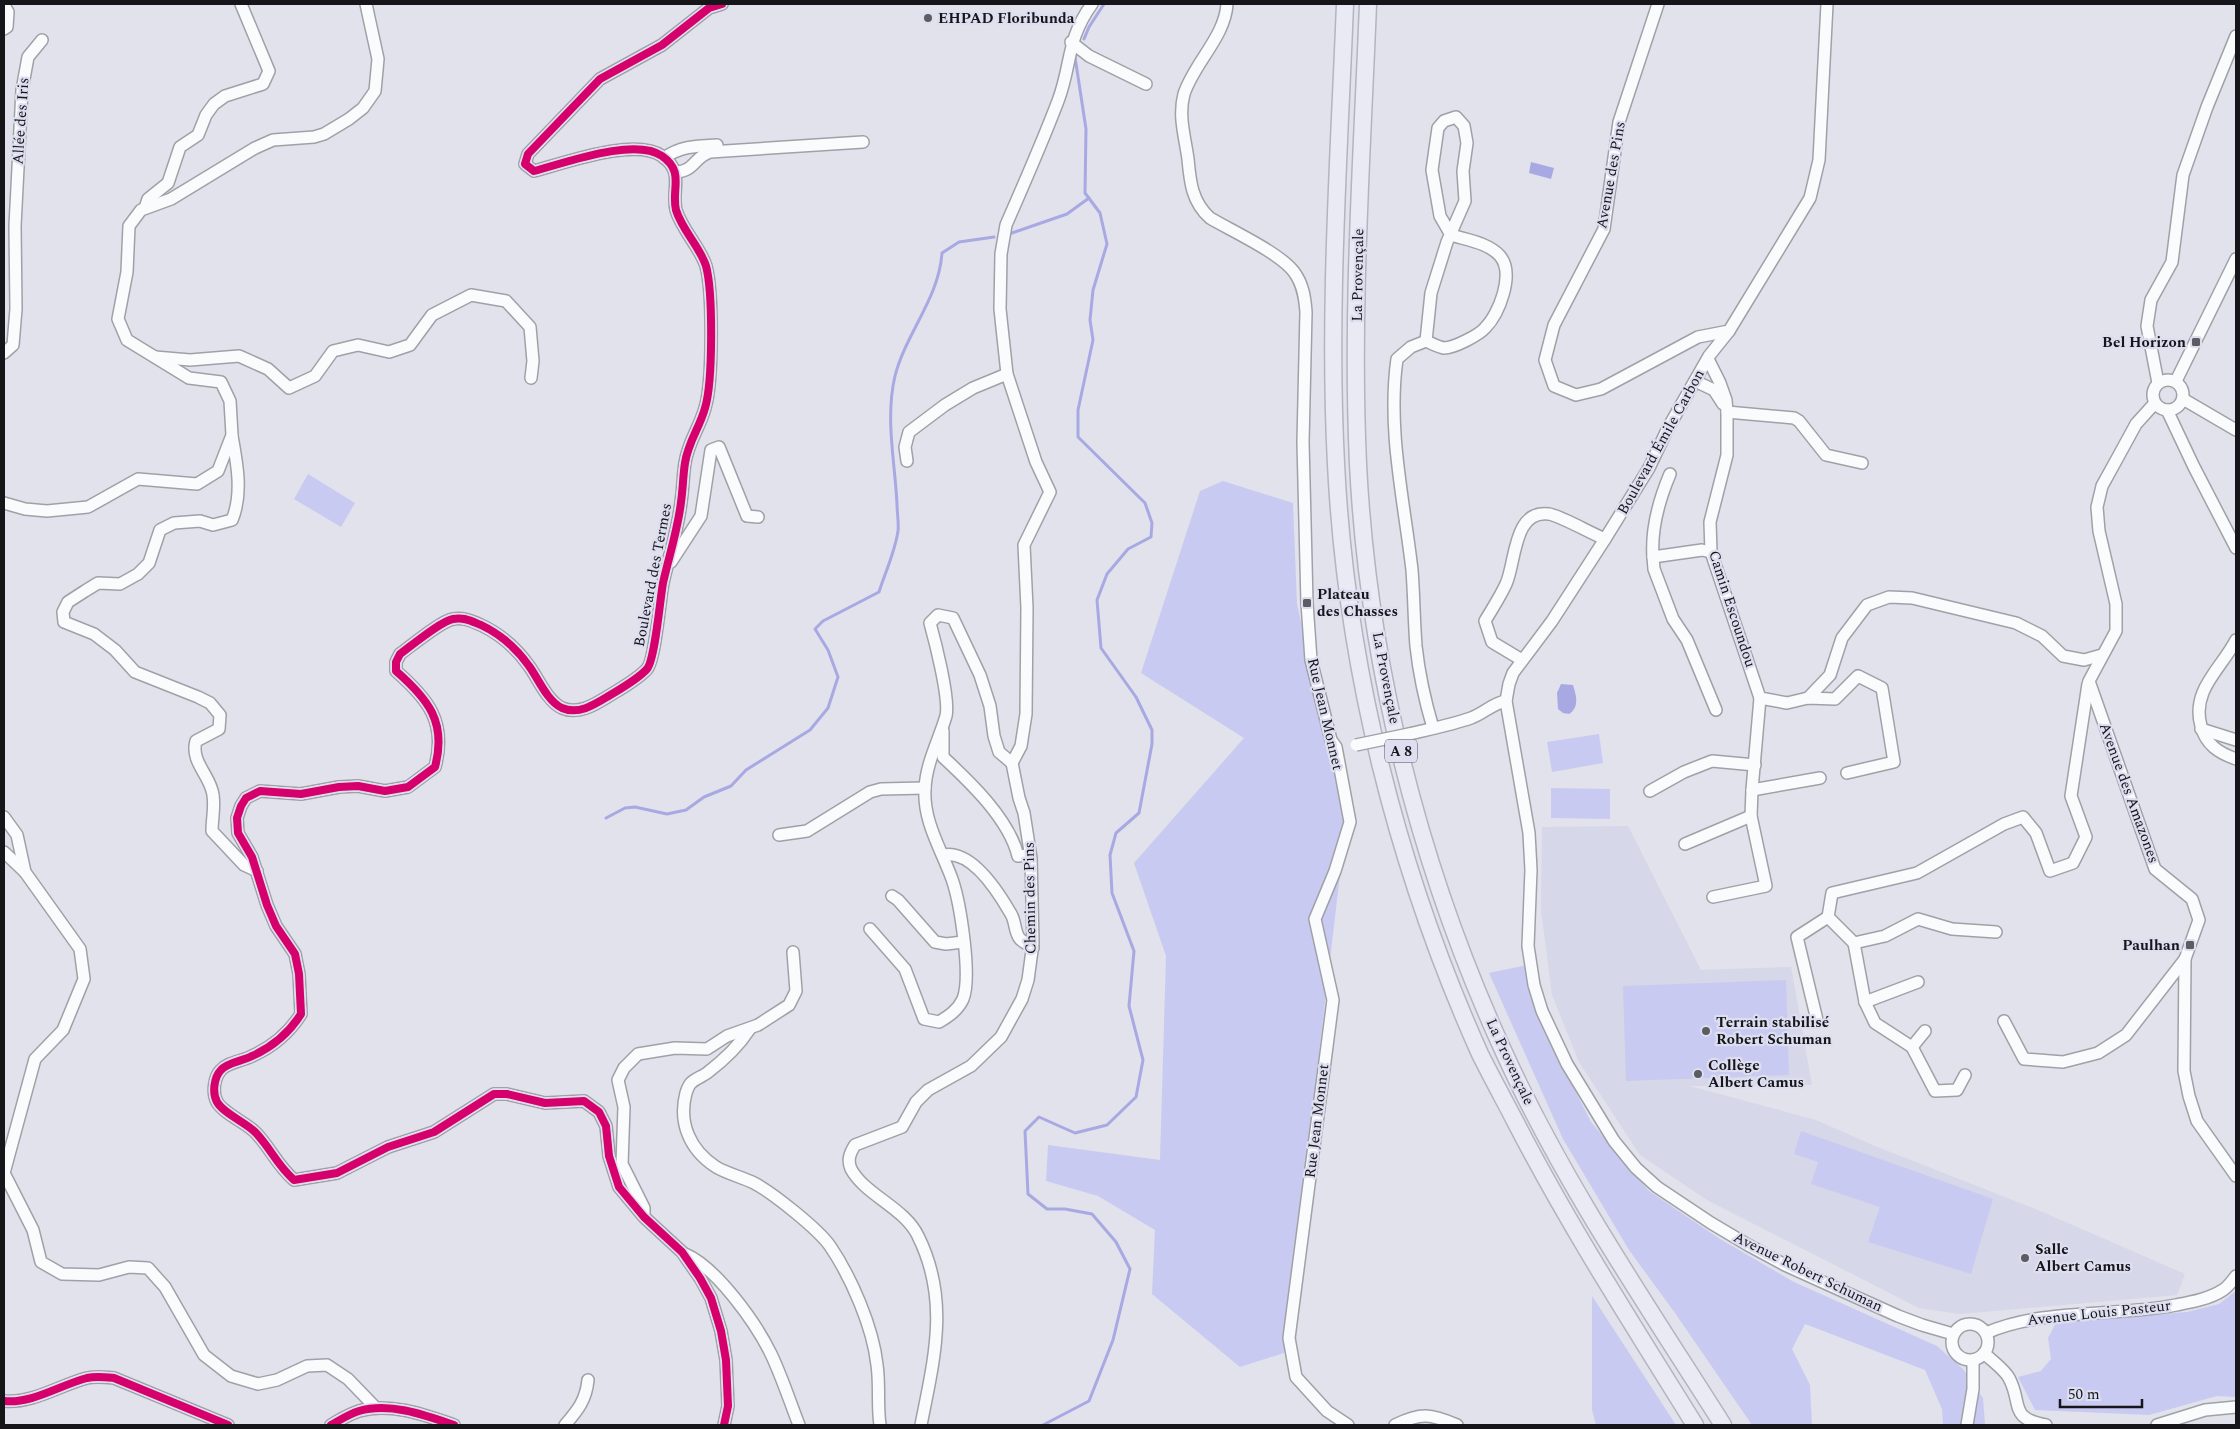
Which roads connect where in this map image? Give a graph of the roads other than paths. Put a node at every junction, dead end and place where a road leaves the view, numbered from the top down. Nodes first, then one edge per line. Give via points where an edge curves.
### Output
1 (241, 4) edge
2 (366, 4) edge
3 (722, 4) edge
4 (1092, 4) edge
5 (1227, 4) edge
6 (1345, 4) edge
7 (1368, 4) edge
8 (1658, 4) edge
9 (1827, 4) edge
10 (4, 5) edge
11 (4, 29) edge
12 (2236, 36) edge
13 (42, 40) dead end
14 (1071, 42) junction
15 (1146, 84) dead end
16 (824, 138) dead end
17 (863, 142) dead end
18 (664, 158) junction
19 (676, 172) junction
20 (145, 208) junction
21 (1451, 235) junction
22 (2236, 259) edge
23 (1729, 330) junction
24 (1426, 341) junction
25 (4, 353) edge
26 (151, 356) junction
27 (1708, 359) junction
28 (1007, 374) junction
29 (532, 378) dead end
30 (1695, 381) junction
31 (2176, 382) junction
32 (2158, 383) junction
33 (2183, 399) junction
34 (2155, 403) junction
35 (2167, 410) junction
36 (1727, 412) junction
37 (2236, 430) edge
38 (232, 435) junction
39 (907, 461) dead end
40 (1862, 463) dead end
41 (1670, 474) dead end
42 (4, 503) edge
43 (758, 517) dead end
44 (1605, 539) junction
45 (2236, 548) edge
46 (1711, 552) junction
47 (1653, 557) junction
48 (666, 570) junction
49 (2236, 640) edge
50 (2102, 655) junction
51 (1522, 660) junction
52 (2089, 681) junction
53 (1760, 698) junction
54 (1808, 698) junction
55 (1506, 701) junction
56 (1716, 710) dead end
57 (942, 724) junction
58 (1433, 728) junction
59 (2201, 729) junction
60 (2236, 740) edge
61 (1336, 747) junction
62 (2236, 759) edge
63 (1012, 763) junction
64 (1754, 765) junction
65 (1846, 773) dead end
66 (1820, 778) dead end
67 (925, 788) junction
68 (1752, 790) junction
69 (1650, 791) dead end
70 (1751, 816) junction
71 (4, 817) edge
72 (779, 835) dead end
73 (1685, 844) dead end
74 (4, 852) edge
75 (943, 855) junction
76 (1030, 855) junction
77 (257, 871) junction
78 (26, 872) junction
79 (892, 896) dead end
80 (1712, 897) dead end
81 (1828, 917) junction
82 (870, 929) dead end
83 (1996, 932) dead end
84 (963, 942) junction
85 (1854, 943) junction
86 (1032, 948) junction
87 (793, 952) dead end
88 (2185, 959) junction
89 (1918, 982) dead end
90 (1865, 1002) junction
91 (1817, 1020) dead end
92 (2004, 1022) dead end
93 (749, 1030) junction
94 (1925, 1031) dead end
95 (1912, 1047) junction
96 (1965, 1075) dead end
97 (2236, 1176) edge
98 (644, 1216) junction
99 (682, 1252) junction
100 (2236, 1276) edge
101 (1986, 1333) junction
102 (1953, 1334) junction
103 (1984, 1354) junction
104 (1973, 1360) junction
105 (588, 1380) dead end
106 (4, 1401) edge
107 (2236, 1407) edge
108 (376, 1408) junction
109 (228, 1425) edge
110 (331, 1425) edge
111 (454, 1425) edge
112 (565, 1425) edge
113 (724, 1425) edge
114 (799, 1425) edge
115 (880, 1425) edge
116 (921, 1425) edge
117 (1348, 1425) edge
118 (1395, 1425) edge
119 (1457, 1425) edge
120 (1696, 1425) edge
121 (1723, 1425) edge
122 (1967, 1425) edge
123 (2046, 1425) edge
124 (2157, 1425) edge

1 - 20 street via 269,71 263,84 225,96 214,104 198,135 180,147 168,184 148,198
2 - 20 street via 378,59 375,92 363,108 324,134 273,140 255,148 171,199
3 - 18 street via 710,8 662,45 600,79 528,154 525,164 534,171 623,149 645,150
4 - 14 street
5 - 61 street, Rue Jean Monnet via 1220,27 1188,84 1181,123 1190,182 1200,209 1286,264 1301,283 1305,296 1308,621 1314,672 1331,740
6 - 120 highway, La Provençale / A 8 via 1334,354 1336,466 1344,564 1355,637 1384,777 1405,855 1480,1054 1572,1228
7 - 121 highway, La Provençale / A 8 via 1357,348 1358,465 1366,559 1382,668 1405,769 1447,910 1501,1048 1550,1145 1596,1225
8 - 23 street, Avenue des Pins via 1619,122 1604,229 1554,325 1545,360 1554,386 1576,395 1601,389 1698,337
9 - 23 street, Boulevard Émile Carbon via 1819,160 1810,198
10 - 11 street via 8,12
12 - 32 street via 2183,175 2172,262 2151,300 2146,326
13 - 25 street, Allée des Iris via 28,57 22,90 15,226 16,309 13,345
14 - 15 street via 1089,56
14 - 28 street via 1059,99 1002,238 1000,309
16 - 18 street via 693,146 676,150
17 - 19 street via 710,152 702,154 691,168
18 - 19 street
19 - 48 street, Boulevard des Termes via 676,210 705,265 709,283 710,375 706,408 686,456 681,504
20 - 26 street via 129,226 127,272 118,319 127,340
21 - 21 street via 1440,216 1432,170 1438,128 1444,121 1456,117 1464,126 1466,143 1463,171 1465,202
21 - 24 street via 1432,293
21 - 24 street via 1490,247 1502,258 1505,285 1500,306 1485,329 1460,344 1444,348
22 - 31 street
23 - 27 street, Boulevard Émile Carbon
24 - 58 street via 1398,359 1394,418 1415,602 1416,646
26 - 29 street via 190,360 239,356 268,370 290,388 315,376 333,351 358,345 389,352 410,345 432,314 471,295 506,301 530,327
26 - 38 street via 189,378 221,382 230,401
27 - 30 street, Boulevard Émile Carbon
27 - 36 street, Camin Escoundou via 1720,383
28 - 39 street via 945,404 908,432
28 - 63 street via 1036,462 1050,492 1024,545 1026,714 1021,746
30 - 36 street via 1714,390
30 - 44 street, Boulevard Émile Carbon via 1649,468
31 - 32 street
31 - 33 street via 2182,389
32 - 34 street via 2153,390
33 - 35 street via 2177,408
33 - 37 street
34 - 35 street
34 - 50 street via 2136,424 2102,486 2096,507 2116,604 2116,631
35 - 45 street
36 - 40 street via 1794,418 1826,455
36 - 46 street, Camin Escoundou via 1727,454 1710,522
38 - 42 street via 218,471 197,484 138,479 88,507 25,509
38 - 77 street via 238,468 237,508 232,520 214,525 200,521 174,523 160,530 149,563 138,574 120,584 98,583 68,602 63,612 64,622 94,634 115,650 135,672 210,703 220,715 219,728 196,741 194,749 210,780 212,831 244,865
41 - 47 street via 1661,495 1652,542
43 - 48 street via 747,516 719,447 711,450 700,516
44 - 51 street, Boulevard Émile Carbon via 1552,621
44 - 51 street via 1551,514 1538,514 1528,520 1518,533 1506,584 1485,621 1492,642
46 - 47 street via 1702,550
46 - 53 street, Camin Escoundou
47 - 56 street via 1654,569 1673,619 1687,640
48 - 77 street, Boulevard des Termes via 654,651 648,668 589,708 563,708 554,702 510,644 465,618 450,619 400,654 396,671 418,691 437,724 439,743 435,767 408,787 386,791 358,786 301,794 260,791 246,798 236,818 238,833
49 - 59 street via 2202,691 2198,707
50 - 52 street
50 - 54 street via 2084,660 2063,656 2042,636 2016,623 1912,598 1889,597 1868,605 1842,638 1830,675
51 - 55 street, Boulevard Émile Carbon via 1508,684
52 - 81 street via 2071,796 2086,837 2073,863 2050,870 2036,833 2023,817 2004,824 1918,873 1832,893
52 - 88 street, Avenue des Amazones via 2155,869 2192,899 2199,920
53 - 54 street via 1786,703
53 - 64 street
54 - 65 street via 1835,700 1858,676 1882,688 1894,762
55 - 58 street via 1473,717
55 - 102 street, Avenue Robert Schuman via 1529,834 1528,946 1534,985 1542,1011 1567,1064 1614,1142 1658,1187 1748,1245 1898,1316
57 - 63 street via 946,714 941,664 930,623 938,615 953,618 963,637 990,706 999,752
57 - 67 street
57 - 76 street via 943,757 982,793 1014,841 1018,856
58 - 61 street, bridge
59 - 60 street
59 - 62 street via 2215,748
61 - 117 street, Rue Jean Monnet via 1350,822 1335,871 1314,919 1333,1000 1290,1338 1296,1378 1327,1411
63 - 76 street, Chemin des Pins
64 - 68 street
64 - 69 street via 1712,761
66 - 68 street
67 - 72 street via 870,792 807,831
67 - 75 street via 931,829
68 - 70 street
70 - 73 street
70 - 80 street via 1766,886
71 - 78 street via 17,835
74 - 78 street
75 - 84 street via 952,881
75 - 86 street via 960,856 987,877 1012,914 1020,938
76 - 86 street, Chemin des Pins
77 - 98 street, Boulevard des Termes via 276,926 295,954 301,1014 270,1046 221,1068 215,1078 214,1090 217,1103 256,1133 281,1168 294,1180 337,1173 388,1147 434,1132 494,1094 545,1102 584,1101 599,1112 606,1126 609,1156 619,1187
78 - 108 street via 80,948 84,979 63,1030 35,1059 4,1173 34,1230 41,1262 62,1274 99,1275 129,1267 148,1268 165,1287 204,1355 231,1376 258,1384 277,1380 307,1366 327,1365 348,1379
79 - 84 street via 935,942
81 - 85 street
81 - 91 street via 1797,937
82 - 84 street via 905,969 924,1019 939,1022 952,1014 963,998 966,978
83 - 85 street via 1952,930 1918,919 1885,936
85 - 90 street
86 - 116 street, Chemin des Pins via 1022,1000 1001,1037 971,1066 928,1090 916,1102 902,1127 855,1145 850,1154 851,1168 858,1178 910,1223 932,1277 938,1305 937,1335
87 - 93 street via 796,991 789,1005
88 - 92 street via 2126,1035 2098,1053 2063,1062 2024,1059
88 - 97 street, Avenue des Amazones via 2184,1071 2189,1096 2197,1121
89 - 90 street
90 - 95 street via 1875,1022
93 - 98 street via 727,1036 707,1049 675,1048 638,1054 624,1068 618,1080 624,1107 622,1164 644,1208
93 - 115 street via 727,1056 691,1083 682,1112 685,1128 691,1143 702,1156 716,1167 771,1194 829,1245 860,1305 870,1334 877,1363
94 - 95 street
95 - 96 street via 1936,1091 1957,1090
98 - 99 street, Boulevard des Termes
99 - 113 street, Boulevard des Termes via 711,1298 721,1331 729,1383
99 - 114 street via 694,1258 735,1297 771,1353
100 - 101 street, Avenue Louis Pasteur via 2224,1290 2202,1300 2153,1309 2030,1320
101 - 102 street via 1978,1325 1966,1324
101 - 103 street via 1988,1343
102 - 104 street via 1951,1340 1955,1353 1966,1360
103 - 104 street
103 - 123 street via 2009,1379 2024,1418
104 - 122 street via 1973,1389
105 - 112 street via 587,1394 580,1408
106 - 109 street via 32,1397 97,1376 114,1378
107 - 124 street via 2205,1410
108 - 110 street via 358,1411
108 - 111 street via 401,1410
118 - 119 street via 1420,1415 1435,1416

